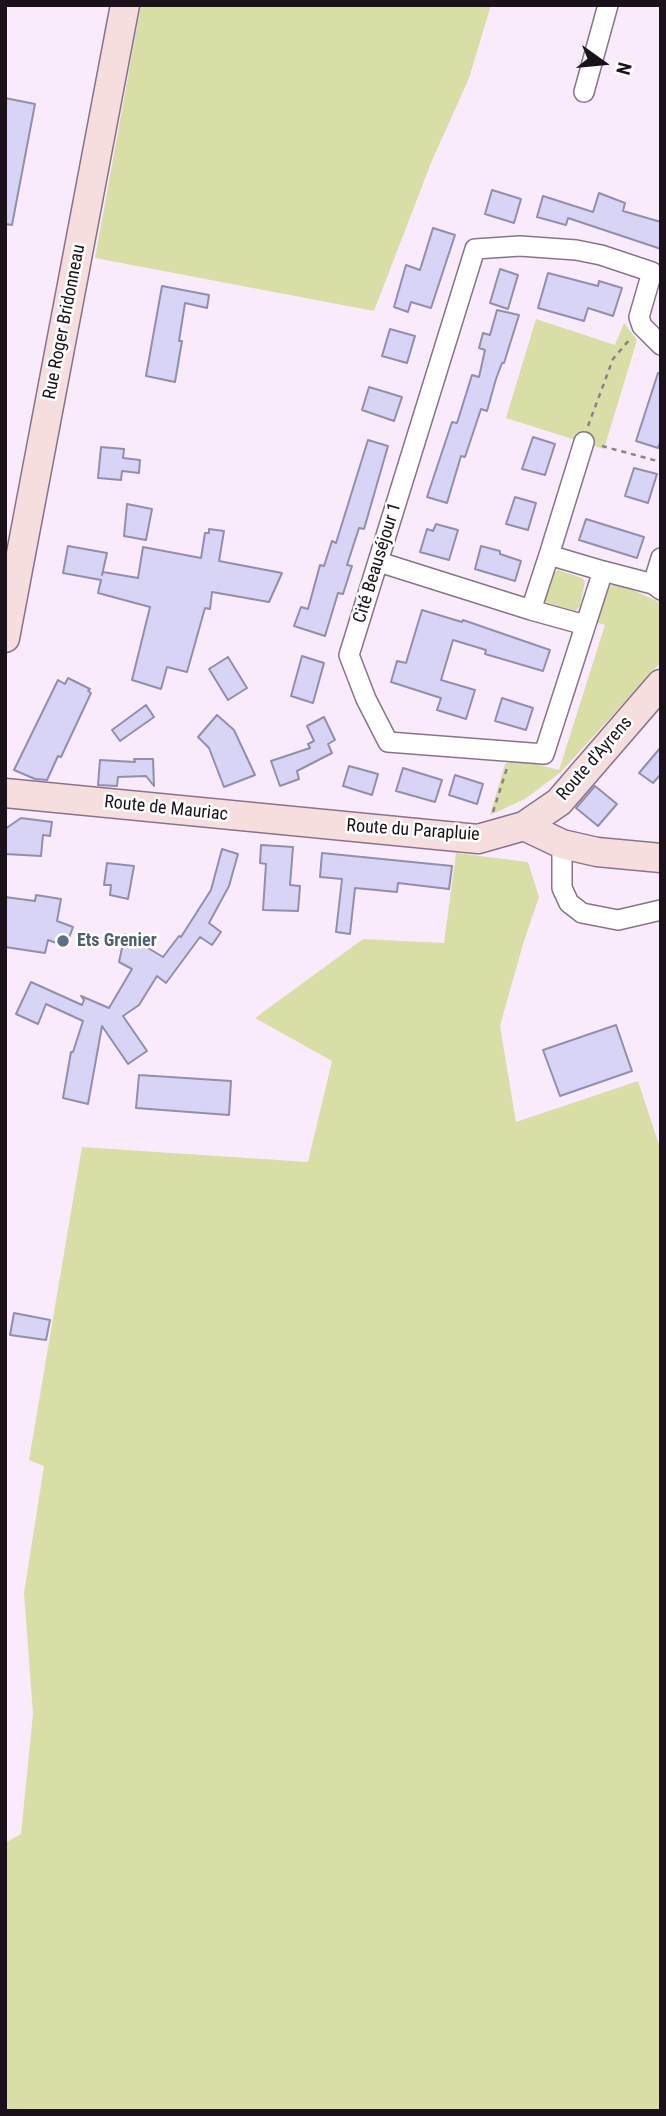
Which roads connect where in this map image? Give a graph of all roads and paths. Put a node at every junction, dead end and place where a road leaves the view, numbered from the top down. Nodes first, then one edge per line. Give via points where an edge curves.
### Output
1 (125, 5) edge
2 (608, 5) edge
3 (584, 92) dead end
4 (642, 326) junction
5 (661, 345) edge
6 (584, 442) junction
7 (661, 462) edge
8 (549, 555) junction
9 (661, 558) edge
10 (379, 562) junction
11 (603, 571) junction
12 (657, 587) edge
13 (531, 610) junction
14 (585, 625) junction
15 (5, 638) edge
16 (661, 684) edge
17 (512, 752) junction
18 (5, 793) edge
19 (328, 825) joint
20 (524, 827) junction
21 (487, 836) junction
22 (562, 844) junction
23 (661, 858) edge
24 (661, 910) edge

1 - 15 street, Rue Roger Bridonneau
2 - 3 street
4 - 5 street
4 - 6 path via 613,359
4 - 10 street, Cité Beauséjour 1 via 639,317 652,272 576,250 475,249
6 - 7 path
6 - 8 street
8 - 11 street
8 - 13 street
9 - 12 street
10 - 13 street
10 - 17 street, Cité Beauséjour 1 via 349,655 388,742
11 - 12 street
11 - 14 street, Cité Beauséjour 1
13 - 14 street
14 - 17 street, Cité Beauséjour 1 via 544,754
16 - 20 street, Route d'Ayrens via 559,802
17 - 21 path
18 - 19 street, Route de Mauriac
19 - 21 street, Route du Parapluie via 478,839
20 - 21 street, Route du Parapluie
20 - 22 street
22 - 23 street
22 - 24 street via 562,888 569,903 582,913 618,920

